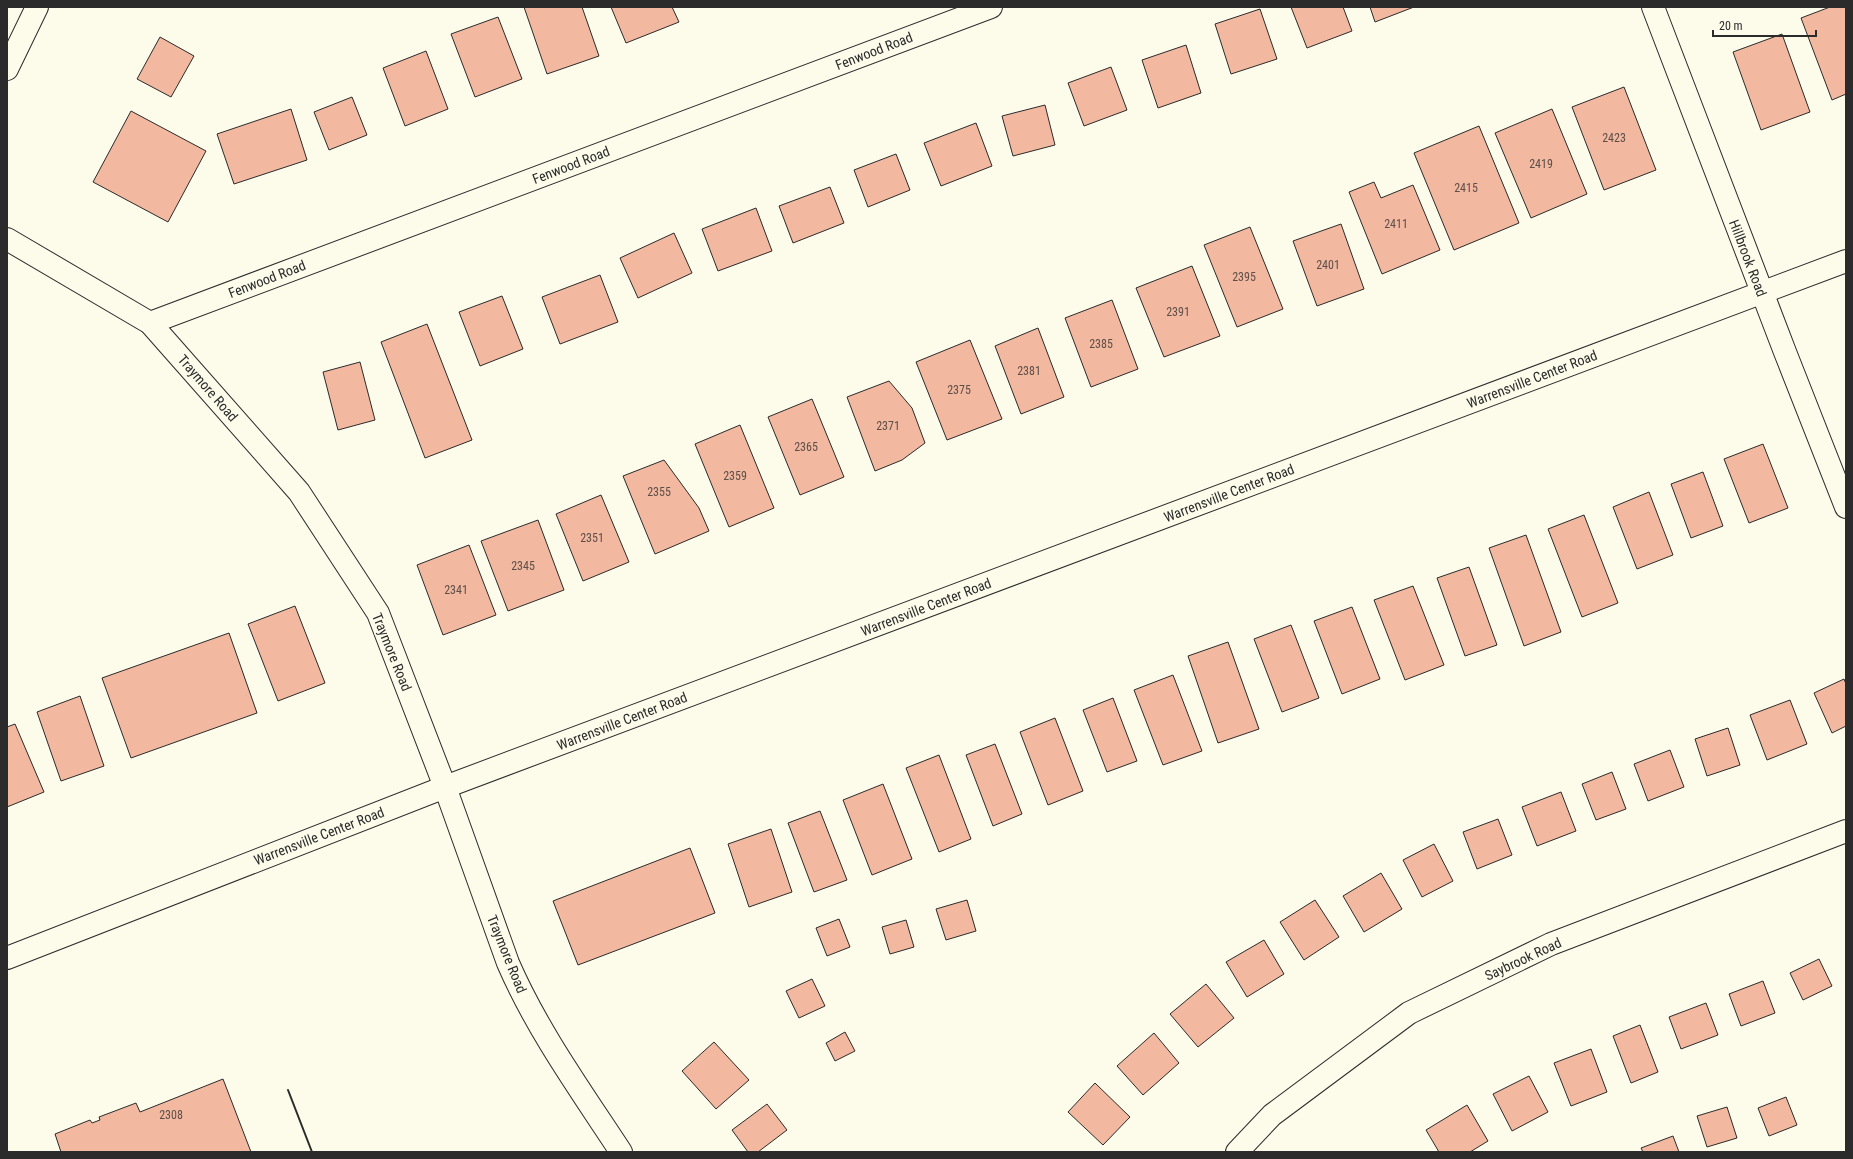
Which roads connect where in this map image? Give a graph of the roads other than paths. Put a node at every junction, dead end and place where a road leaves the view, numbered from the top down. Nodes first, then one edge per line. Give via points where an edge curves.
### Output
1 (37, 7) edge
2 (991, 7) edge
3 (1654, 7) edge
4 (7, 69) edge
5 (7, 239) edge
6 (1846, 261) edge
7 (1762, 293) junction
8 (150, 323) junction
9 (1846, 507) edge
10 (445, 787) junction
11 (1846, 831) edge
12 (7, 958) edge
13 (621, 1152) edge
14 (1238, 1152) edge

1 - 4 street
2 - 8 street, Fenwood Road
3 - 7 street, Hillbrook Road
5 - 8 street, Traymore Road
6 - 7 street, Warrensville Center Road
7 - 9 street, Hillbrook Road
7 - 10 street, Warrensville Center Road
8 - 10 street, Traymore Road via 299,492 378,612
10 - 12 street, Warrensville Center Road
10 - 13 street, Traymore Road via 520,990 575,1082
11 - 14 street, Saybrook Road via 1551,944 1409,1013 1272,1115

